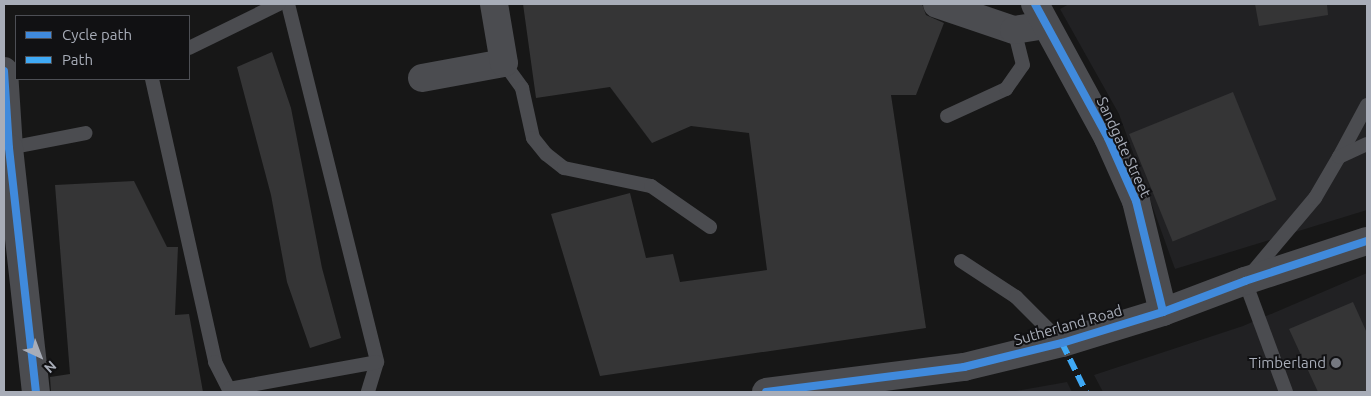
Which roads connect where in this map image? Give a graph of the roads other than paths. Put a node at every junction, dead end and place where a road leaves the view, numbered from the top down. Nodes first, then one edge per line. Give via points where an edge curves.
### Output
1 (279, 4) edge
2 (288, 4) edge
3 (494, 4) edge
4 (937, 4) edge
5 (1041, 14) edge
6 (1014, 30) junction
7 (190, 48) edge
8 (504, 63) junction
9 (4, 72) edge
10 (422, 78) dead end
11 (152, 80) edge
12 (1367, 105) edge
13 (947, 116) dead end
14 (86, 133) dead end
15 (1367, 144) edge
16 (9, 148) junction
17 (1339, 157) junction
18 (710, 226) dead end
19 (1367, 241) edge
20 (961, 262) dead end
21 (1245, 281) junction
22 (1163, 312) junction
23 (1062, 344) junction
24 (377, 362) junction
25 (229, 391) edge
26 (36, 392) edge
27 (368, 392) edge
28 (766, 392) edge
29 (1286, 392) edge

1 - 7 lane
2 - 24 lane
3 - 8 street
4 - 6 street
5 - 6 street
5 - 22 street, Sandgate Street via 1108,138 1136,201
6 - 13 lane via 1023,65 1006,89
8 - 10 street
8 - 18 lane via 522,88 533,138 546,154 564,168 651,186
9 - 16 street
11 - 25 lane via 215,362
12 - 17 lane
14 - 16 lane
15 - 17 lane
16 - 26 street
17 - 21 lane via 1315,198
19 - 21 street, Sutherland Road
20 - 23 lane via 1016,297
21 - 22 street, Sutherland Road
21 - 29 lane
22 - 23 street, Sutherland Road
23 - 28 street, Sutherland Road via 964,367
24 - 25 lane
24 - 27 lane

